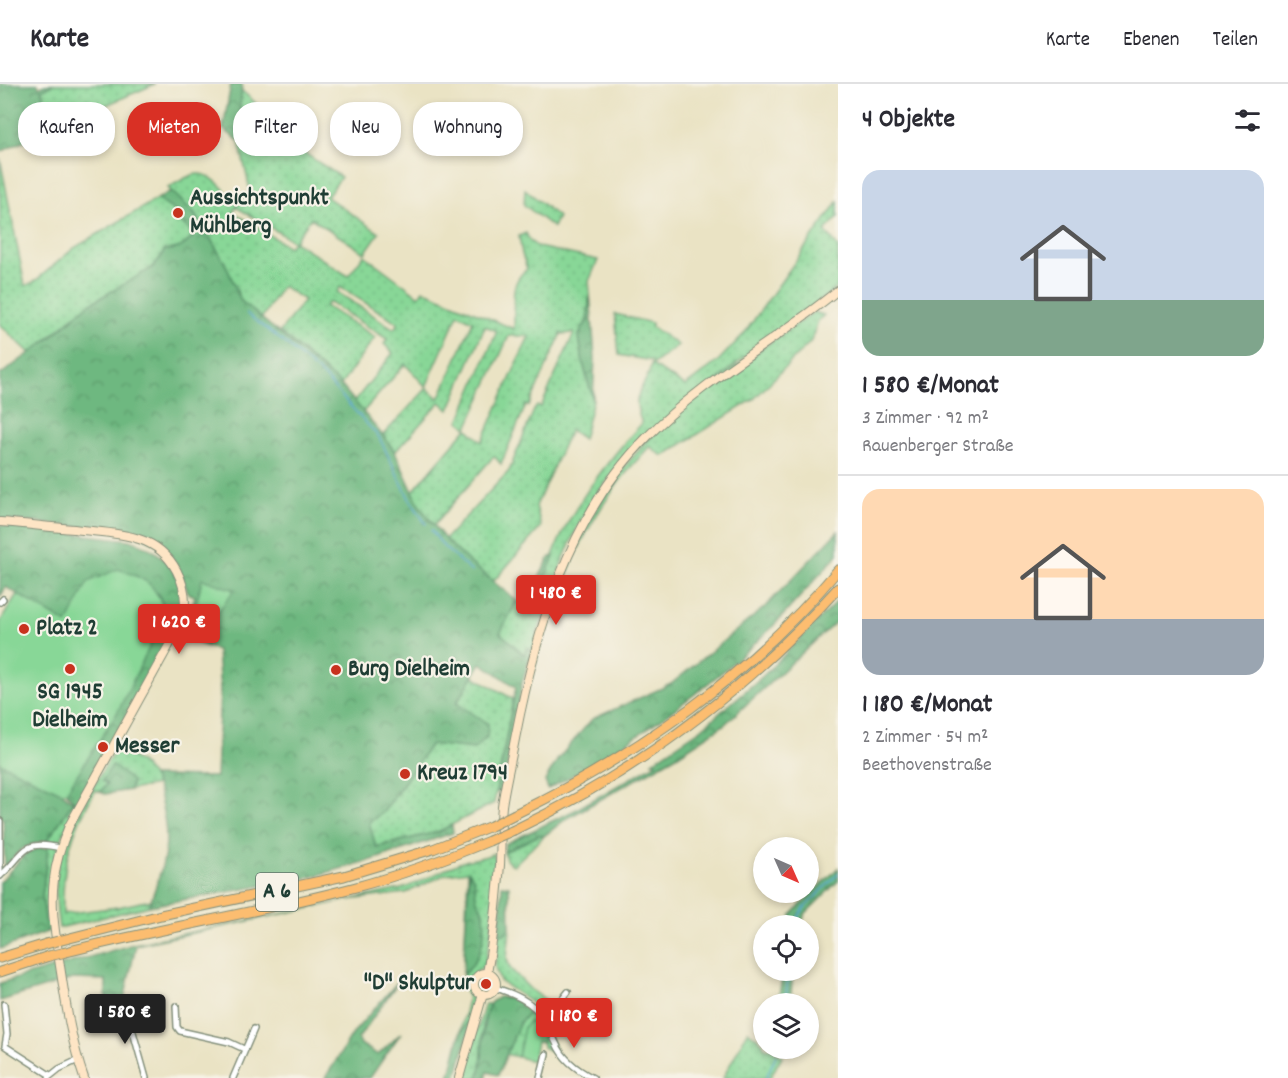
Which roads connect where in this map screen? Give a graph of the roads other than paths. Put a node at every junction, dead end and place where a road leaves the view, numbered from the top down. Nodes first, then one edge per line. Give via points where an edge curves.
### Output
1 (838, 290) edge
2 (0, 522) edge
3 (838, 570) edge
4 (838, 588) edge
5 (0, 821) edge
6 (60, 848) junction
7 (0, 876) edge
8 (0, 958) edge
9 (0, 972) edge
10 (487, 973) junction
11 (496, 988) junction
12 (568, 992) dead end
13 (483, 994) junction
14 (4, 1004) dead end
15 (177, 1006) dead end
16 (126, 1007) dead end
17 (544, 1018) junction
18 (254, 1029) dead end
19 (244, 1049) junction
20 (546, 1054) dead end
21 (78, 1060) junction
22 (581, 1075) edge
23 (49, 1077) edge
24 (84, 1078) edge
25 (146, 1078) edge
26 (233, 1078) edge
27 (459, 1078) edge
28 (540, 1078) edge
29 (593, 1078) edge

1 - 10 street via 728,369 663,422 625,462 588,514 557,582 521,706 502,808 496,915
2 - 6 street via 138,538 159,549 170,561 184,591 183,620
3 - 8 highway, A 6, bridge via 747,663 687,711 571,787 491,826 433,849 344,876 160,915
4 - 9 highway, A 6, bridge via 758,667 694,721 604,782 514,830 437,862 356,887 114,939
5 - 7 street
6 - 7 street via 42,844 22,851
6 - 21 street via 53,919 69,1027
10 - 11 street via 495,978
10 - 13 street via 477,977 475,983
11 - 13 street
11 - 17 street via 526,1001
12 - 17 street
13 - 27 street
14 - 23 street via 5,1046
15 - 19 street via 180,1031
16 - 25 street
17 - 22 street via 562,1054
18 - 19 street
19 - 26 street
20 - 28 street
21 - 23 street
21 - 24 street
22 - 29 street

